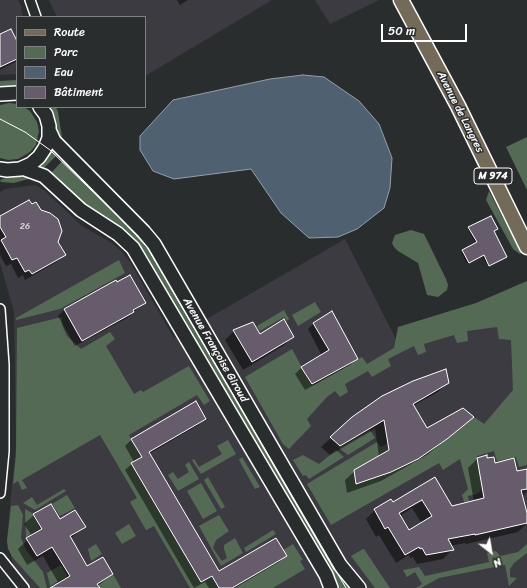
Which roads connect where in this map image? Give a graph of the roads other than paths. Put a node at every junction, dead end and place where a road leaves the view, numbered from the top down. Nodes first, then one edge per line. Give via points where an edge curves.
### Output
1 (30, 0) edge
2 (401, 0) edge
3 (36, 16) edge
4 (16, 92) edge
5 (0, 94) edge
6 (42, 108) edge
7 (49, 130) junction
8 (12, 169) edge
9 (0, 176) edge
10 (527, 248) edge
11 (0, 309) edge
12 (0, 493) edge
13 (0, 558) edge
14 (24, 588) edge
15 (331, 588) edge
16 (359, 588) edge

1 - 3 street
2 - 10 main road, Avenue de Langres / M 974 via 458,106
4 - 5 street
6 - 7 street, Avenue Françoise Giroud
7 - 8 street via 45,148 39,157 31,164
7 - 16 street, Avenue Françoise Giroud via 54,141 154,244 340,564
8 - 9 street
8 - 15 street, Avenue Françoise Giroud via 44,176 81,210 118,234 133,248 326,575
11 - 12 street via 4,365 4,451
13 - 14 street

